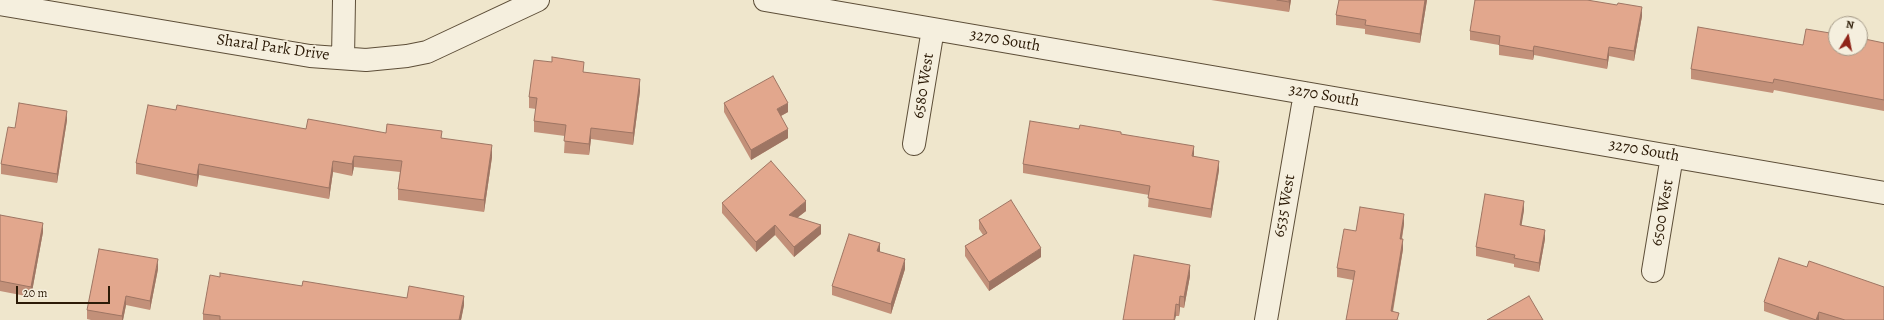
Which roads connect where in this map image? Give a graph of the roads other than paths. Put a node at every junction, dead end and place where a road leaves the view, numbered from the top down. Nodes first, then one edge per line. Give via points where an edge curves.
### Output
1 (344, 0) edge
2 (538, 0) edge
3 (765, 0) edge
4 (0, 4) edge
5 (933, 29) junction
6 (343, 58) junction
7 (1305, 93) junction
8 (914, 144) dead end
9 (1672, 156) junction
10 (1884, 193) edge
11 (1653, 271) dead end
12 (1266, 320) edge

1 - 6 street
2 - 6 street, Sharal Park Drive via 427,52 387,59
3 - 5 street, 3270 South
4 - 6 street, Sharal Park Drive via 310,56
5 - 7 street, 3270 South
5 - 8 street, 6580 West
7 - 9 street, 3270 South
7 - 12 street, 6535 West
9 - 10 street, 3270 South
9 - 11 street, 6500 West

